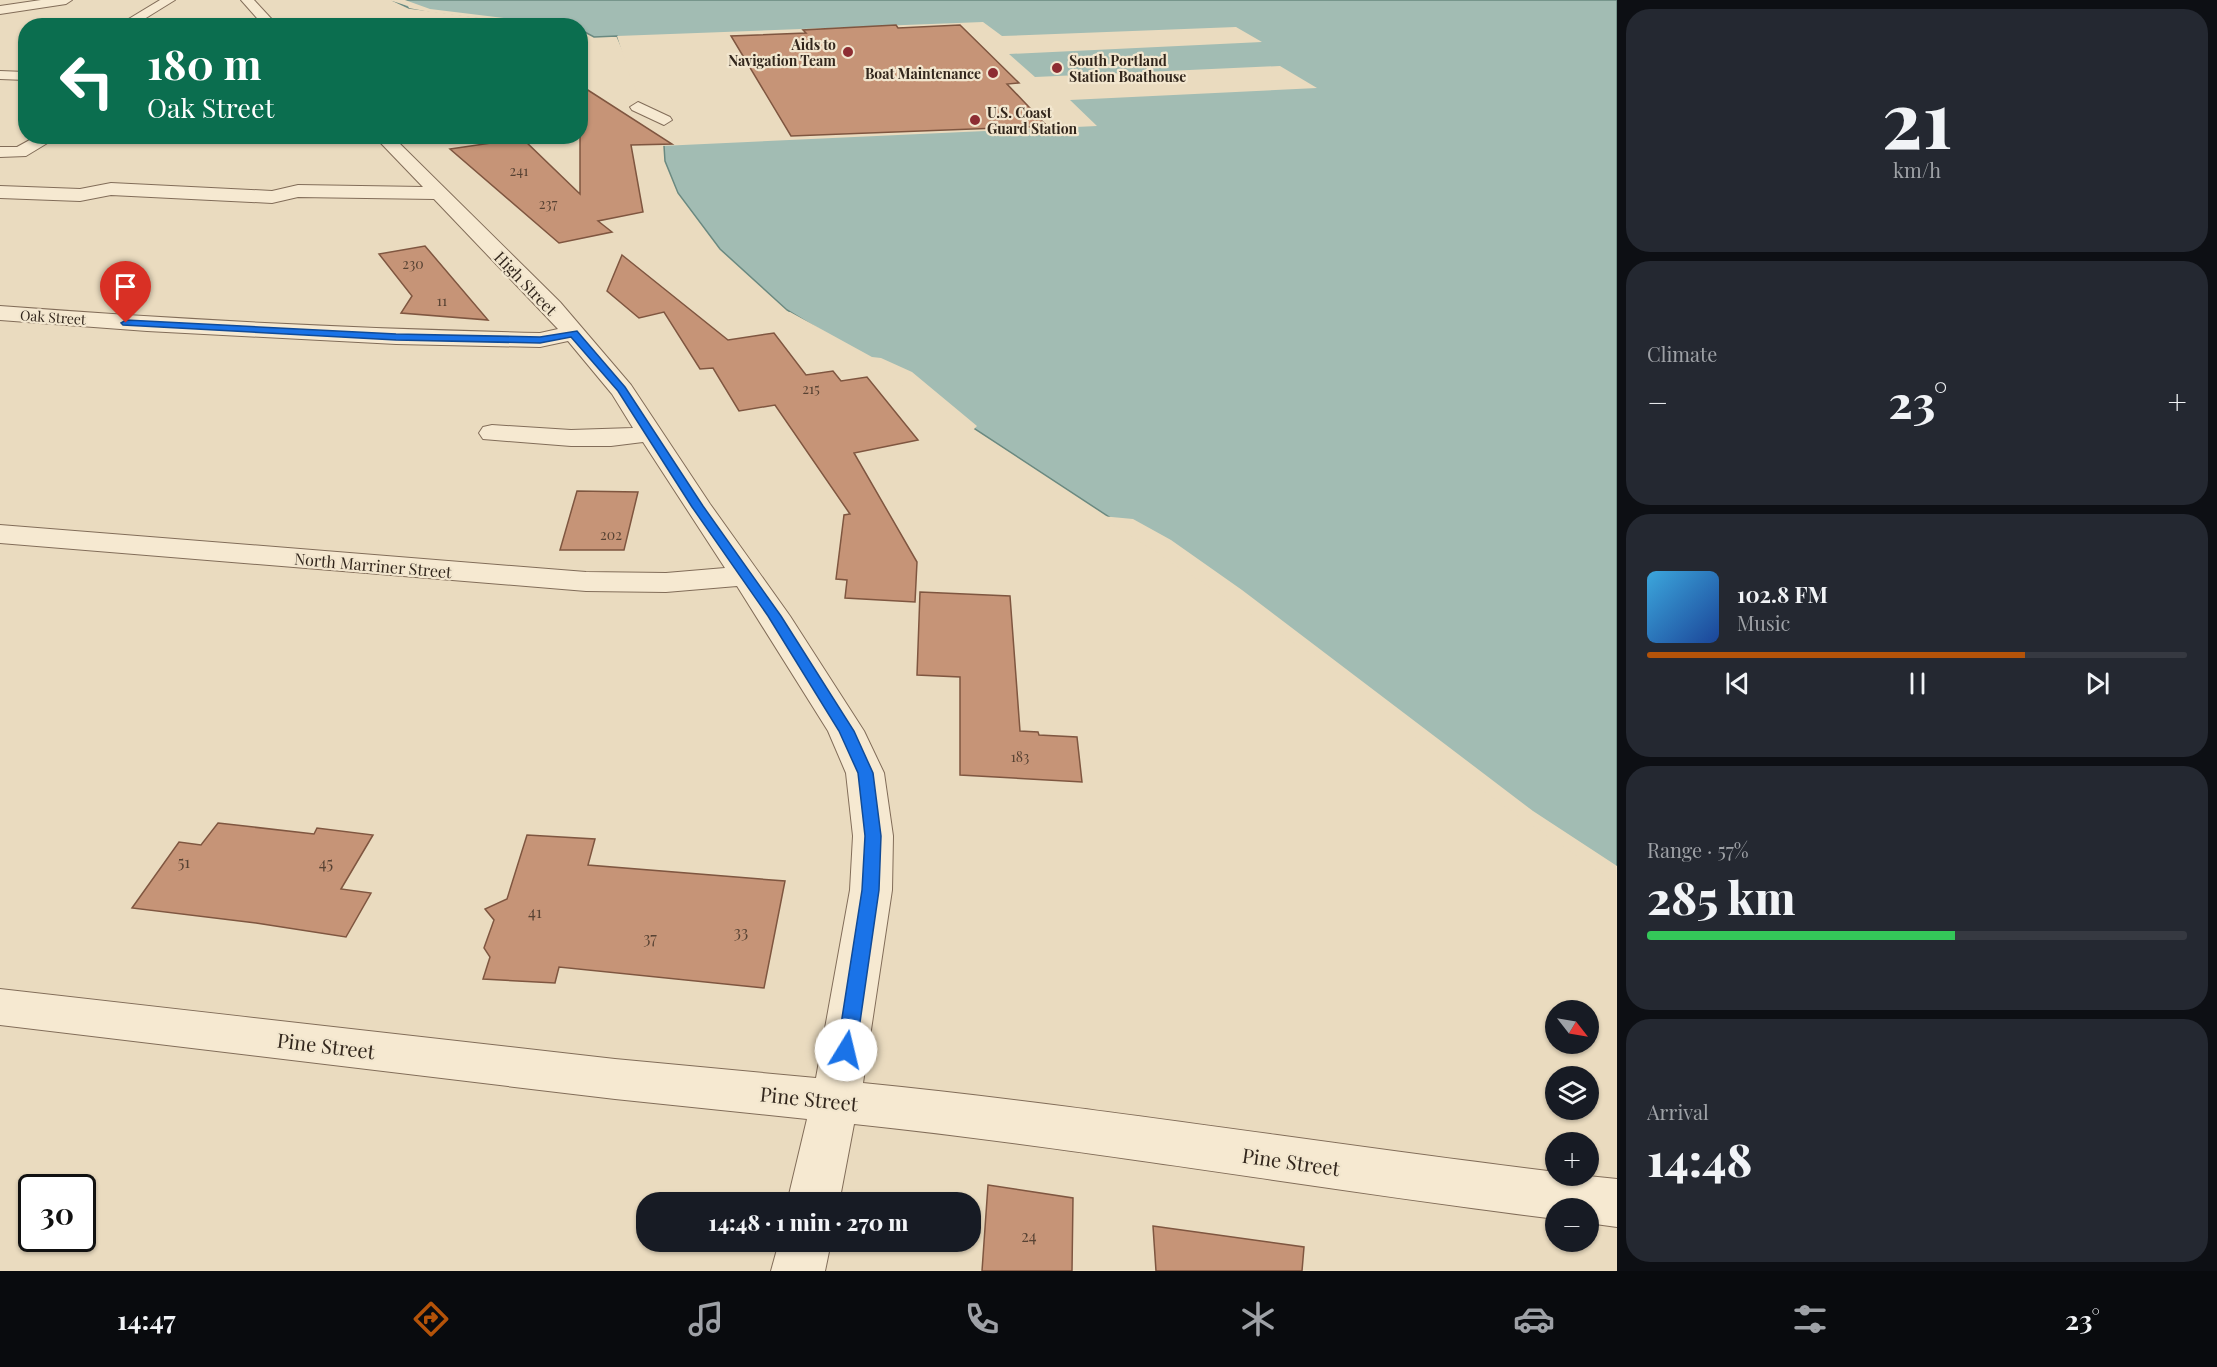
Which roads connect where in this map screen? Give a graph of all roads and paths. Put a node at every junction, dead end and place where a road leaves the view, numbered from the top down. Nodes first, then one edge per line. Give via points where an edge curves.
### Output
1 (66, 0) edge
2 (169, 0) edge
3 (247, 0) edge
4 (0, 10) edge
5 (137, 18) edge
6 (264, 18) edge
7 (638, 107) dead end
8 (664, 120) dead end
9 (36, 144) edge
10 (390, 144) edge
11 (0, 152) edge
12 (0, 192) edge
13 (436, 193) junction
14 (0, 313) edge
15 (573, 333) junction
16 (650, 432) junction
17 (492, 433) dead end
18 (0, 534) edge
19 (746, 575) junction
20 (0, 1007) edge
21 (835, 1100) junction
22 (815, 1192) edge
23 (1617, 1203) edge
24 (803, 1252) edge
25 (798, 1271) edge

1 - 4 street
2 - 5 street
3 - 6 street
7 - 8 street
9 - 11 street via 20,152
10 - 13 street, High Street
12 - 13 street via 80,195 111,189 272,197 298,191
13 - 15 street, High Street via 552,307
14 - 15 street, Oak Street via 396,337 540,340
15 - 16 street, High Street via 622,390
16 - 17 street via 597,439
16 - 19 street, High Street
18 - 19 street, North Marriner Street via 540,578 649,583
19 - 21 street, High Street via 846,731 866,773 873,836 871,890
20 - 21 street, Pine Street via 615,1079
21 - 22 street, High Street
21 - 23 street, Pine Street via 990,1117 1388,1175
24 - 25 street

